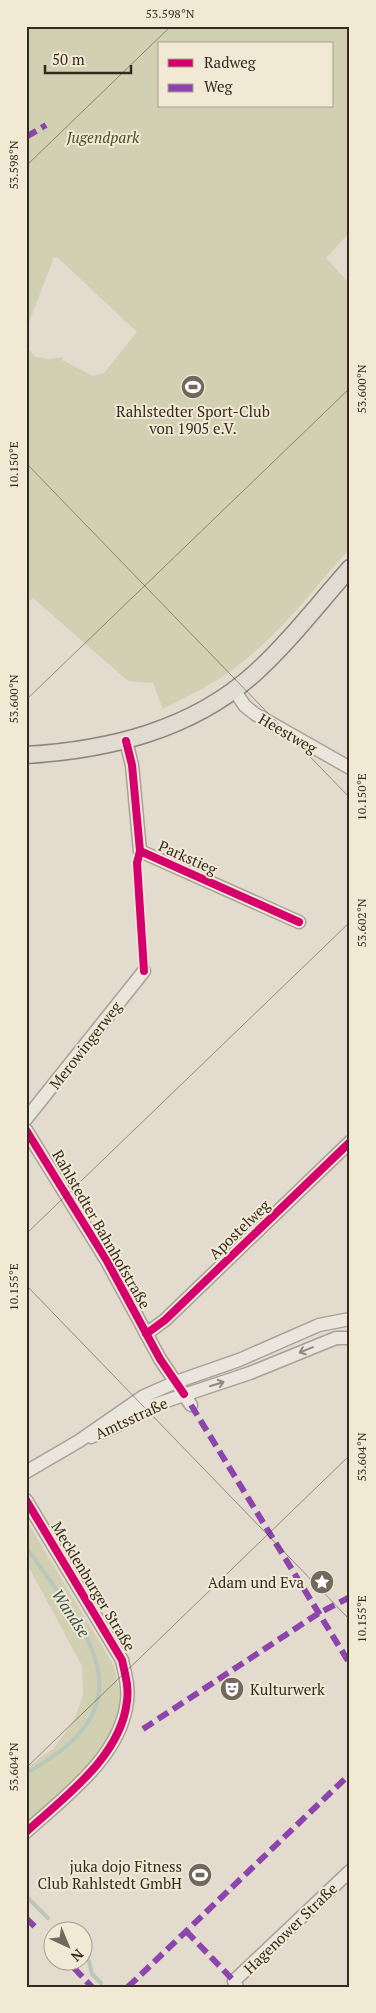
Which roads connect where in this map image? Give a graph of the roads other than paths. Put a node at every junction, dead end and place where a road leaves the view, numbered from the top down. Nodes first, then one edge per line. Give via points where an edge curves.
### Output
1 (350, 568) edge
2 (234, 690) junction
3 (126, 741) junction
4 (26, 755) edge
5 (350, 768) edge
6 (299, 922) dead end
7 (144, 971) dead end
8 (26, 1119) edge
9 (26, 1130) edge
10 (350, 1142) edge
11 (350, 1319) edge
12 (146, 1334) junction
13 (350, 1338) edge
14 (256, 1361) junction
15 (176, 1382) junction
16 (188, 1399) junction
17 (79, 1441) junction
18 (26, 1472) edge
19 (26, 1500) edge
20 (26, 1832) edge
21 (350, 1871) edge
22 (237, 1987) edge

1 - 2 main road via 270,659
2 - 3 main road via 195,714
2 - 5 street, Heestweg via 255,714
3 - 4 main road via 90,749
3 - 6 street, Parkstieg via 132,765 140,851
7 - 8 street, Merowingerweg
9 - 12 street, Rahlstedter Bahnhofstraße via 107,1261
10 - 12 street, Apostelweg via 165,1320
11 - 14 street, Amtsstraße via 330,1322 286,1340
12 - 15 street, Rahlstedter Bahnhofstraße
13 -> 14 street via 336,1338
14 - 15 street, Amtsstraße
16 -> 14 street, Amtsstraße via 250,1373
15 - 16 street, Rahlstedter Bahnhofstraße
15 - 17 street, Amtsstraße via 127,1406
16 - 17 street, Amtsstraße via 152,1406 110,1429
17 - 18 street, Amtsstraße
19 - 20 street, Mecklenburger Straße via 122,1660 128,1684 127,1703 119,1729 107,1750 92,1770
21 - 22 street, Hagenower Straße via 234,1981

